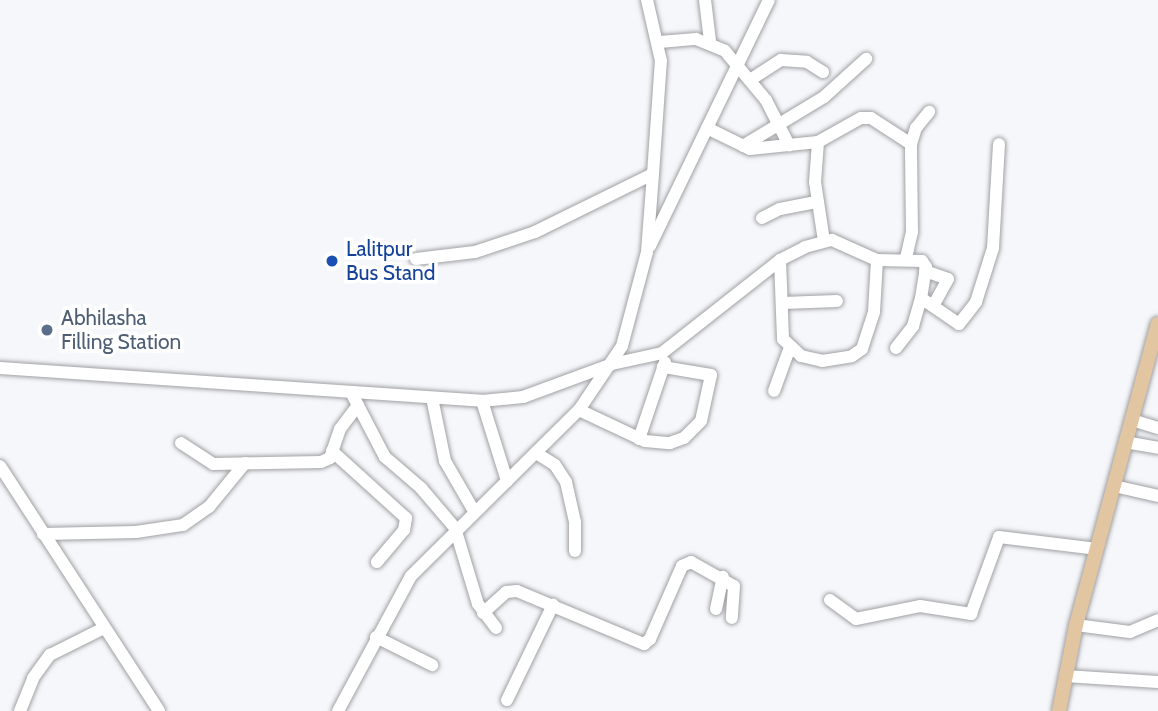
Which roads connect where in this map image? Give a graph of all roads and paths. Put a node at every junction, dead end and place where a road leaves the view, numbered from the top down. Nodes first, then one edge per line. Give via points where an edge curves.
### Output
1 (647, 0) edge
2 (705, 0) edge
3 (769, 0) edge
4 (660, 41) junction
5 (709, 41) junction
6 (866, 59) dead end
7 (736, 64) junction
8 (823, 72) dead end
9 (750, 79) junction
10 (929, 112) dead end
11 (780, 123) junction
12 (707, 128) junction
13 (818, 142) junction
14 (911, 144) junction
15 (999, 144) dead end
16 (789, 145) junction
17 (743, 146) junction
18 (653, 174) junction
19 (817, 202) junction
20 (762, 218) dead end
21 (824, 241) junction
22 (647, 252) junction
23 (906, 258) junction
24 (416, 259) dead end
25 (780, 260) junction
26 (877, 260) junction
27 (925, 271) junction
28 (921, 298) junction
29 (836, 301) dead end
30 (783, 303) junction
31 (933, 306) junction
32 (1158, 324) edge
33 (790, 347) junction
34 (669, 348) junction
35 (896, 348) dead end
36 (1155, 349) edge
37 (612, 364) junction
38 (663, 367) junction
39 (0, 368) edge
40 (774, 391) dead end
41 (432, 398) junction
42 (355, 399) junction
43 (482, 401) junction
44 (579, 410) junction
45 (1132, 420) junction
46 (1158, 428) edge
47 (639, 439) junction
48 (1125, 442) junction
49 (181, 443) dead end
50 (1158, 449) edge
51 (332, 450) junction
52 (536, 453) junction
53 (245, 463) junction
54 (0, 466) edge
55 (507, 481) junction
56 (1114, 486) junction
57 (1158, 496) edge
58 (474, 511) junction
59 (455, 528) junction
60 (43, 534) junction
61 (1097, 550) junction
62 (575, 551) dead end
63 (377, 562) dead end
64 (723, 577) junction
65 (830, 600) dead end
66 (553, 605) junction
67 (716, 609) dead end
68 (483, 612) junction
69 (732, 618) dead end
70 (1158, 620) edge
71 (1076, 625) junction
72 (104, 628) junction
73 (496, 628) dead end
74 (376, 638) junction
75 (432, 665) dead end
76 (1065, 677) junction
77 (1158, 682) edge
78 (507, 700) dead end
79 (20, 711) edge
80 (159, 711) edge
81 (338, 711) edge
82 (1059, 711) edge

1 - 4 street
2 - 5 street
3 - 7 street
4 - 5 street
4 - 18 street
5 - 7 street
6 - 11 street via 824,97
7 - 9 street
7 - 12 street
8 - 9 street via 807,62 781,60
9 - 11 street
10 - 14 street
11 - 16 street
11 - 17 street
12 - 17 street
12 - 22 street
13 - 14 street via 861,118 871,118
13 - 16 street
13 - 19 street via 814,163
14 - 23 street via 912,232
15 - 31 street via 993,248 976,302 959,324
16 - 17 street via 758,150
18 - 22 street
18 - 24 street via 535,232 475,252
19 - 20 street via 780,209
19 - 21 street
21 - 25 street
21 - 26 street via 839,242
22 - 37 street via 631,324
23 - 26 street
23 - 27 street via 922,261
25 - 30 street
25 - 34 street
26 - 33 street via 874,312 857,354 812,360
27 - 28 street
27 - 31 street via 948,279
28 - 31 street
28 - 35 street via 913,326
29 - 30 street
30 - 33 street via 781,332
32 - 36 main road
33 - 40 street
34 - 37 street
34 - 38 street
36 - 45 main road
37 - 43 street via 536,394
37 - 44 street
38 - 47 street
38 - 47 street via 707,371 711,379 701,421 684,438 660,443
39 - 42 street
41 - 42 street
41 - 43 street
41 - 58 street via 445,461
42 - 51 street
42 - 59 street via 385,457 421,488
43 - 55 street
44 - 47 street
44 - 52 street
45 - 46 street
45 - 48 main road
48 - 50 street
48 - 56 main road
49 - 53 street via 213,464
51 - 53 street via 321,462
51 - 63 street via 405,518 404,530
52 - 55 street
52 - 62 street via 555,465 566,482 575,522
53 - 60 street via 209,507 183,525 136,532
54 - 60 street
55 - 58 street
56 - 57 street
56 - 61 main road
58 - 59 street
59 - 68 street
59 - 74 street via 411,576
60 - 72 street
61 - 65 street via 999,537 971,614 919,606 856,619
61 - 71 main road
64 - 66 street via 695,563 684,564 650,639 638,643
64 - 67 street
64 - 69 street via 734,586
66 - 68 street via 509,591
66 - 78 street
68 - 73 street
70 - 71 street via 1130,632
71 - 76 main road
72 - 79 street via 50,655 33,678
72 - 80 street
74 - 75 street
74 - 81 street
76 - 77 street
76 - 82 main road

